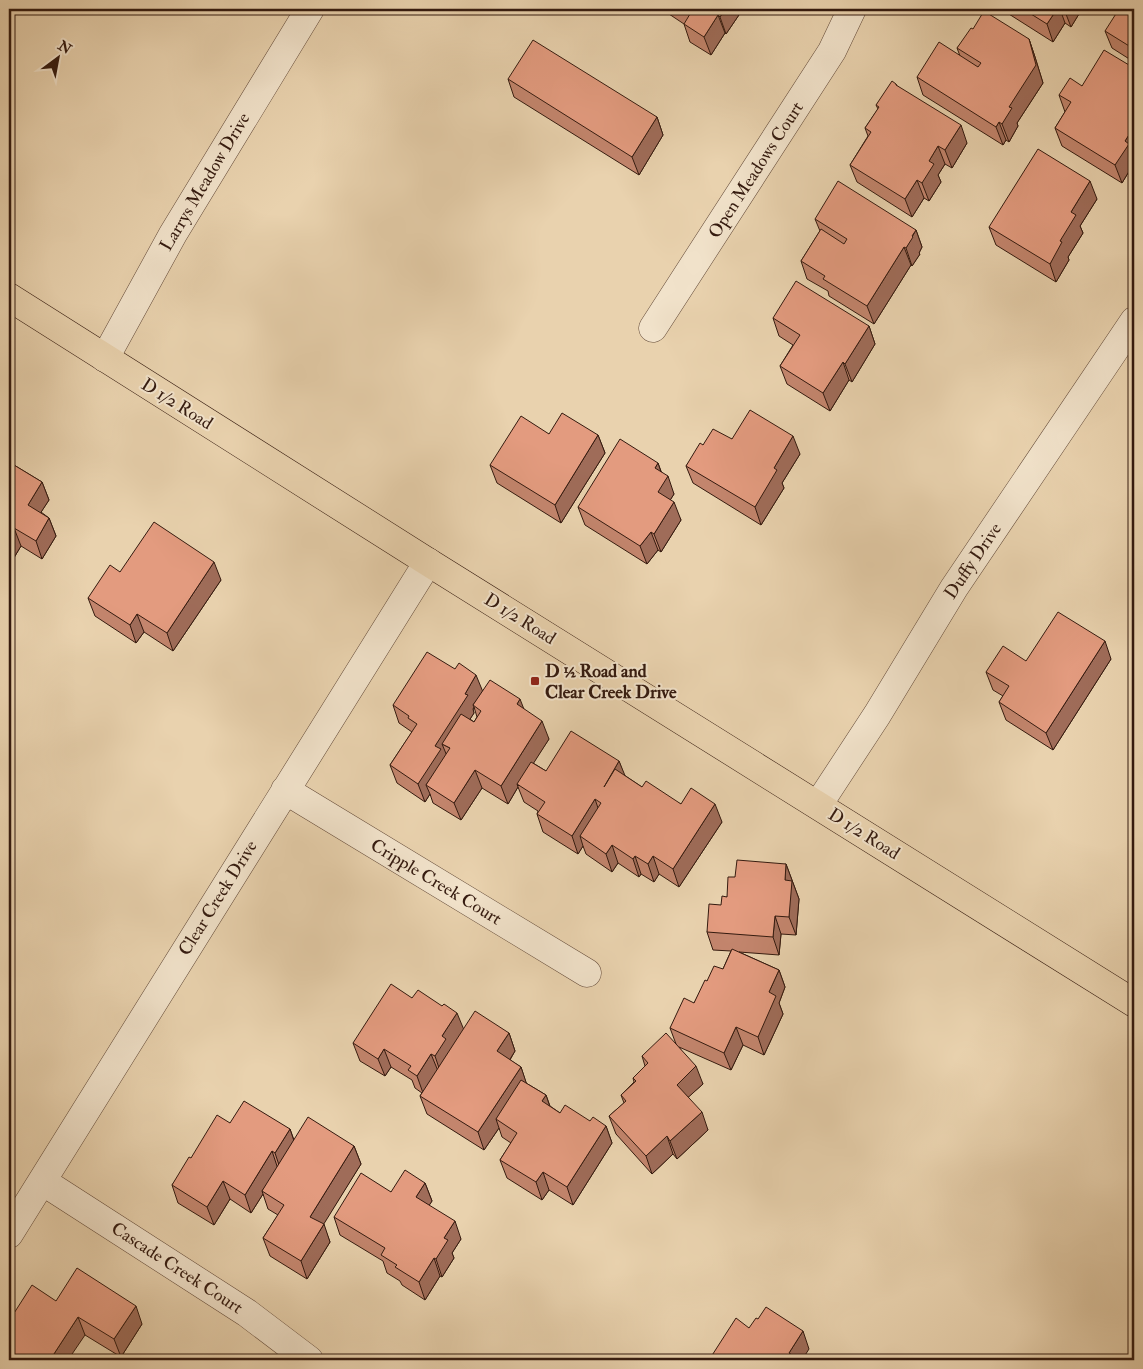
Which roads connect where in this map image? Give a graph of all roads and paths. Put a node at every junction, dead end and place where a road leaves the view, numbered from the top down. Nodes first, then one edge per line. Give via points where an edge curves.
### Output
1 (310, 9) edge
2 (852, 9) edge
3 (9, 297) edge
4 (1134, 321) edge
5 (653, 328) dead end
6 (105, 358) junction
7 (428, 562) junction
8 (285, 790) junction
9 (818, 805) junction
10 (587, 974) dead end
11 (1134, 1003) edge
12 (42, 1180) junction
13 (9, 1234) edge
14 (309, 1360) edge

1 - 6 street, Larrys Meadow Drive via 173,234
2 - 5 street, Open Meadows Court via 832,51
3 - 6 main road, D 1/2 Road
4 - 9 street, Duffy Drive via 954,588
6 - 7 main road, D 1/2 Road
7 - 8 street, Clear Creek Drive
7 - 9 main road, D 1/2 Road
8 - 10 street, Cripple Creek Court
8 - 12 street, Clear Creek Drive
9 - 11 main road, D 1/2 Road
12 - 13 street, Clear Creek Drive
12 - 14 street, Cascade Creek Court via 247,1313

